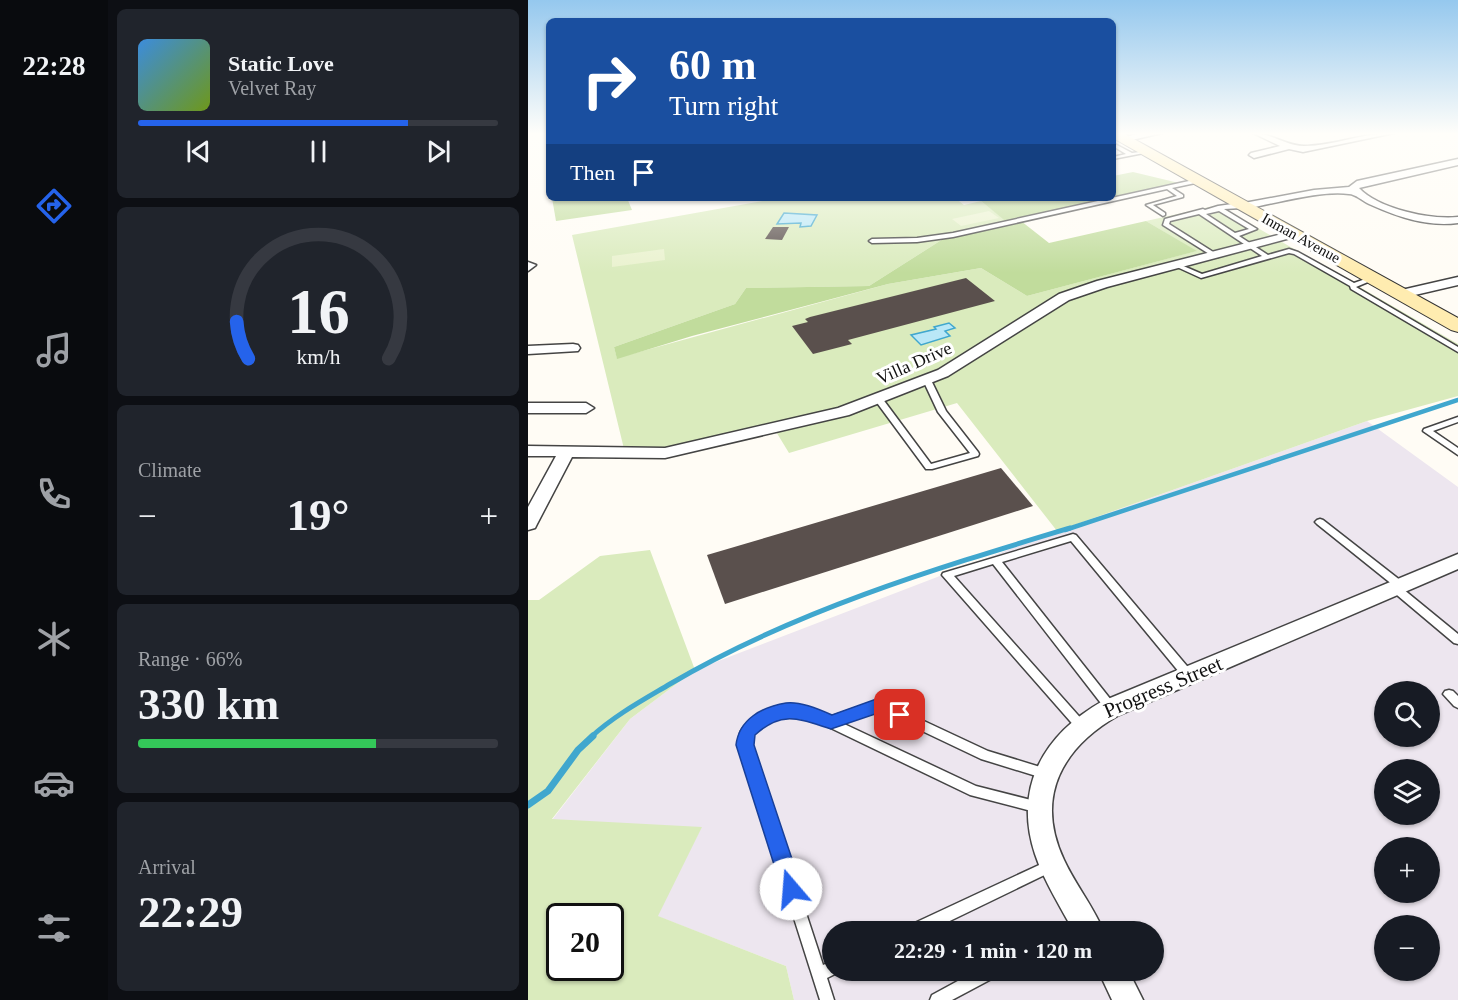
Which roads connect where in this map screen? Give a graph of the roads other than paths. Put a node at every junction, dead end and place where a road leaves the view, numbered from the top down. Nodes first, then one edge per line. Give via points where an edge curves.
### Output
1 (1195, 180) edge
2 (1376, 180) edge
3 (1198, 181) junction
4 (1168, 188) junction
5 (1354, 190) junction
6 (1116, 199) edge
7 (1109, 201) edge
8 (1244, 206) junction
9 (1218, 208) junction
10 (1203, 211) junction
11 (1163, 214) dead end
12 (1458, 219) edge
13 (1294, 234) junction
14 (1236, 235) junction
15 (872, 241) dead end
16 (1250, 247) junction
17 (1216, 256) junction
18 (1267, 257) junction
19 (1179, 266) junction
20 (1373, 278) junction
21 (1458, 280) edge
22 (1353, 285) junction
23 (1402, 294) junction
24 (1458, 326) edge
25 (573, 348) dead end
26 (528, 350) edge
27 (1458, 350) edge
28 (927, 380) junction
29 (879, 400) junction
30 (528, 408) edge
31 (586, 408) dead end
32 (1458, 419) edge
33 (567, 450) junction
34 (528, 451) edge
35 (1458, 452) edge
36 (1320, 522) dead end
37 (528, 524) edge
38 (996, 561) junction
39 (1458, 561) edge
40 (1398, 587) junction
41 (1458, 640) edge
42 (1188, 675) junction
43 (1449, 694) dead end
44 (1458, 703) edge
45 (1111, 708) junction
46 (831, 722) junction
47 (1081, 726) junction
48 (1046, 774) junction
49 (1041, 808) junction
50 (1052, 865) junction
51 (934, 921) edge
52 (1078, 921) edge
53 (822, 961) edge
54 (826, 981) edge
55 (973, 981) edge
56 (1118, 981) edge
57 (826, 1000) edge
58 (936, 1000) edge
59 (1128, 1000) edge

1 - 3 main road, Inman Avenue
2 - 5 street via 1361,183
3 - 4 lane
3 - 8 main road, Inman Avenue
4 - 6 lane
4 - 11 lane via 1181,196 1149,205
5 - 8 street
5 - 12 street via 1407,216 1433,221
7 - 15 lane via 953,235
8 - 9 lane
8 - 13 main road, Inman Avenue
9 - 10 lane
9 - 14 lane via 1254,229
10 - 14 lane via 1202,215
10 - 17 lane via 1167,220 1166,225
13 - 16 street, Villa Drive
13 - 20 main road, Inman Avenue
14 - 16 lane
16 - 17 street, Villa Drive
16 - 18 lane
17 - 19 street, Villa Drive
18 - 19 lane via 1201,276
18 - 22 lane via 1290,251
19 - 28 street, Villa Drive via 1064,297 959,365
20 - 22 lane
20 - 23 main road, Inman Avenue
21 - 23 street
22 - 27 lane
23 - 24 main road, Inman Avenue
25 - 26 street
28 - 29 street, Villa Drive
28 - 29 lane via 942,412 975,454 929,467
29 - 33 street, Villa Drive via 843,412 664,453
30 - 31 street
32 - 35 lane via 1427,431
33 - 34 street, Villa Drive
33 - 37 street
36 - 40 lane
38 - 42 lane via 1073,537
38 - 45 lane
38 - 47 lane via 947,575
39 - 40 street, Progress Street
40 - 41 lane
40 - 42 street, Progress Street
42 - 45 street, Progress Street
43 - 44 lane
45 - 47 street, Progress Street
46 - 48 lane via 879,705 985,755
46 - 49 lane via 974,791
46 - 53 lane via 801,711 772,714 746,732 745,745
47 - 48 street, Progress Street via 1060,747
48 - 49 street, Progress Street
49 - 50 street, Progress Street via 1040,822
50 - 51 lane
50 - 52 street, Progress Street
54 - 57 lane
55 - 58 lane
56 - 59 street

